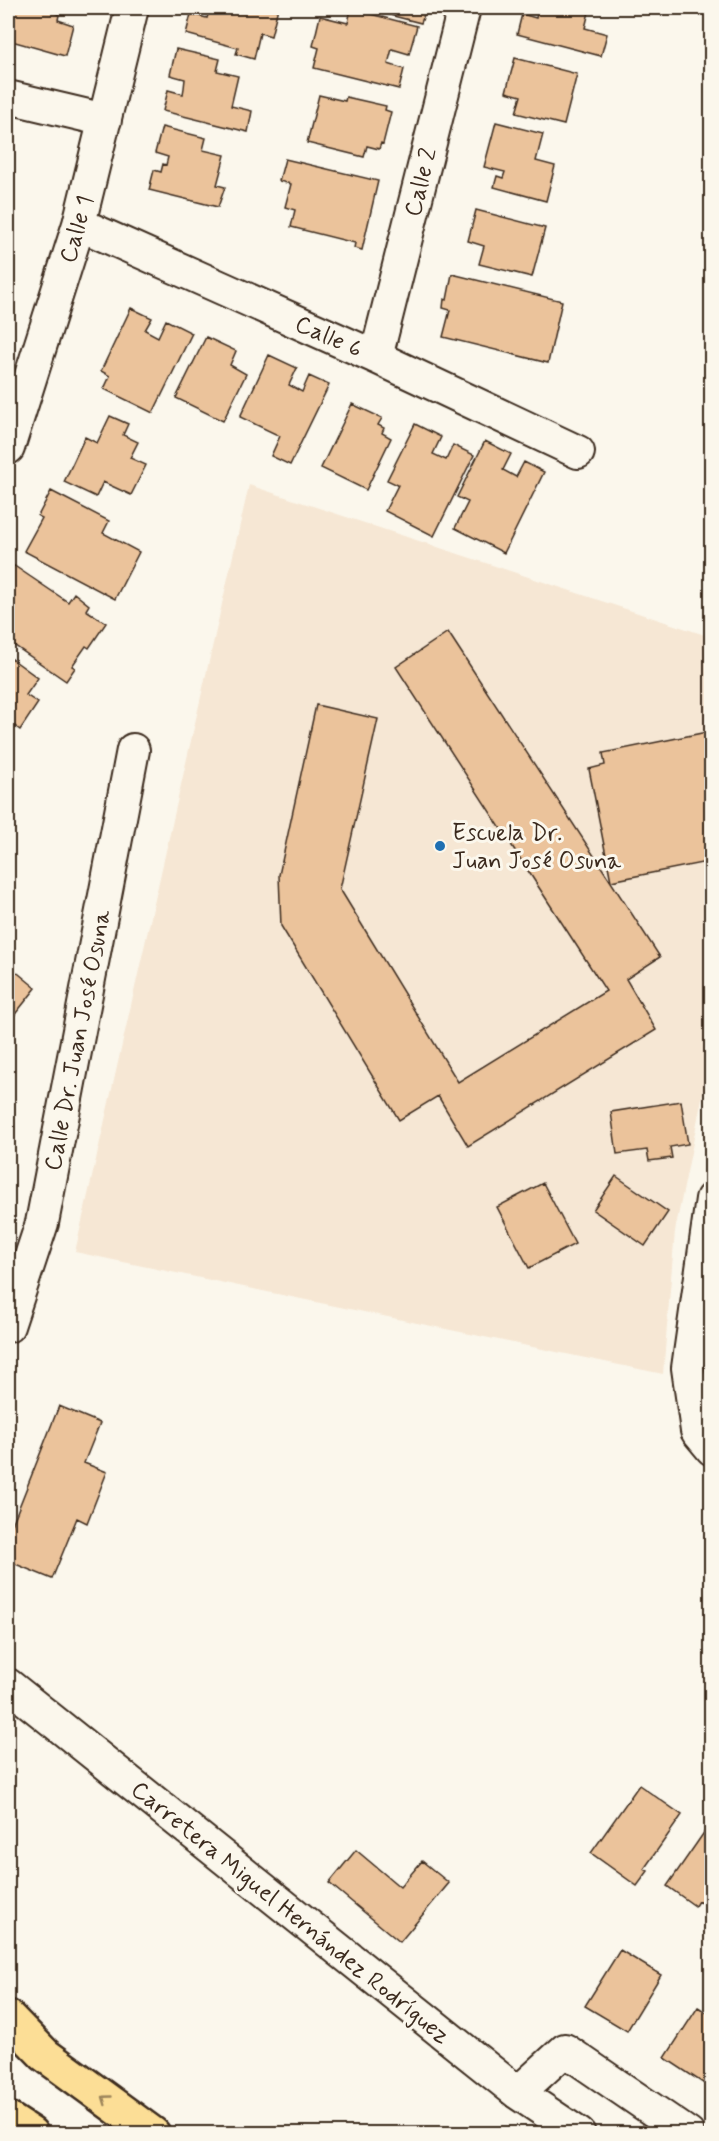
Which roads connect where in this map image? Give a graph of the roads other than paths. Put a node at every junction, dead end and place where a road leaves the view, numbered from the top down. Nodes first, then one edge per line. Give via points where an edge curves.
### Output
1 (132, 8) edge
2 (464, 8) edge
3 (8, 97) edge
4 (105, 120) junction
5 (79, 224) junction
6 (376, 357) junction
7 (8, 448) edge
8 (578, 452) dead end
9 (133, 750) dead end
10 (711, 1199) edge
11 (8, 1326) edge
12 (711, 1449) edge
13 (8, 1685) edge
14 (8, 2017) edge
15 (518, 2093) junction
16 (8, 2119) edge
17 (31, 2133) edge
18 (153, 2133) edge
19 (579, 2133) edge
20 (688, 2133) edge

1 - 4 street, Calle 1
2 - 6 street, Calle 2
3 - 4 street
4 - 5 street, Calle 1
5 - 6 street, Calle 6
5 - 7 street, Calle 1
6 - 8 street, Calle 6
9 - 11 street, Calle Dr. Juan José Osuna via 42,1223
10 - 12 street via 688,1368 697,1431
13 - 15 street, Carretera Miguel Hernández Rodríguez
18 -> 14 highway via 45,2055
15 - 19 street, Carretera Miguel Hernández Rodríguez
15 - 20 street via 565,2050
16 - 17 highway

